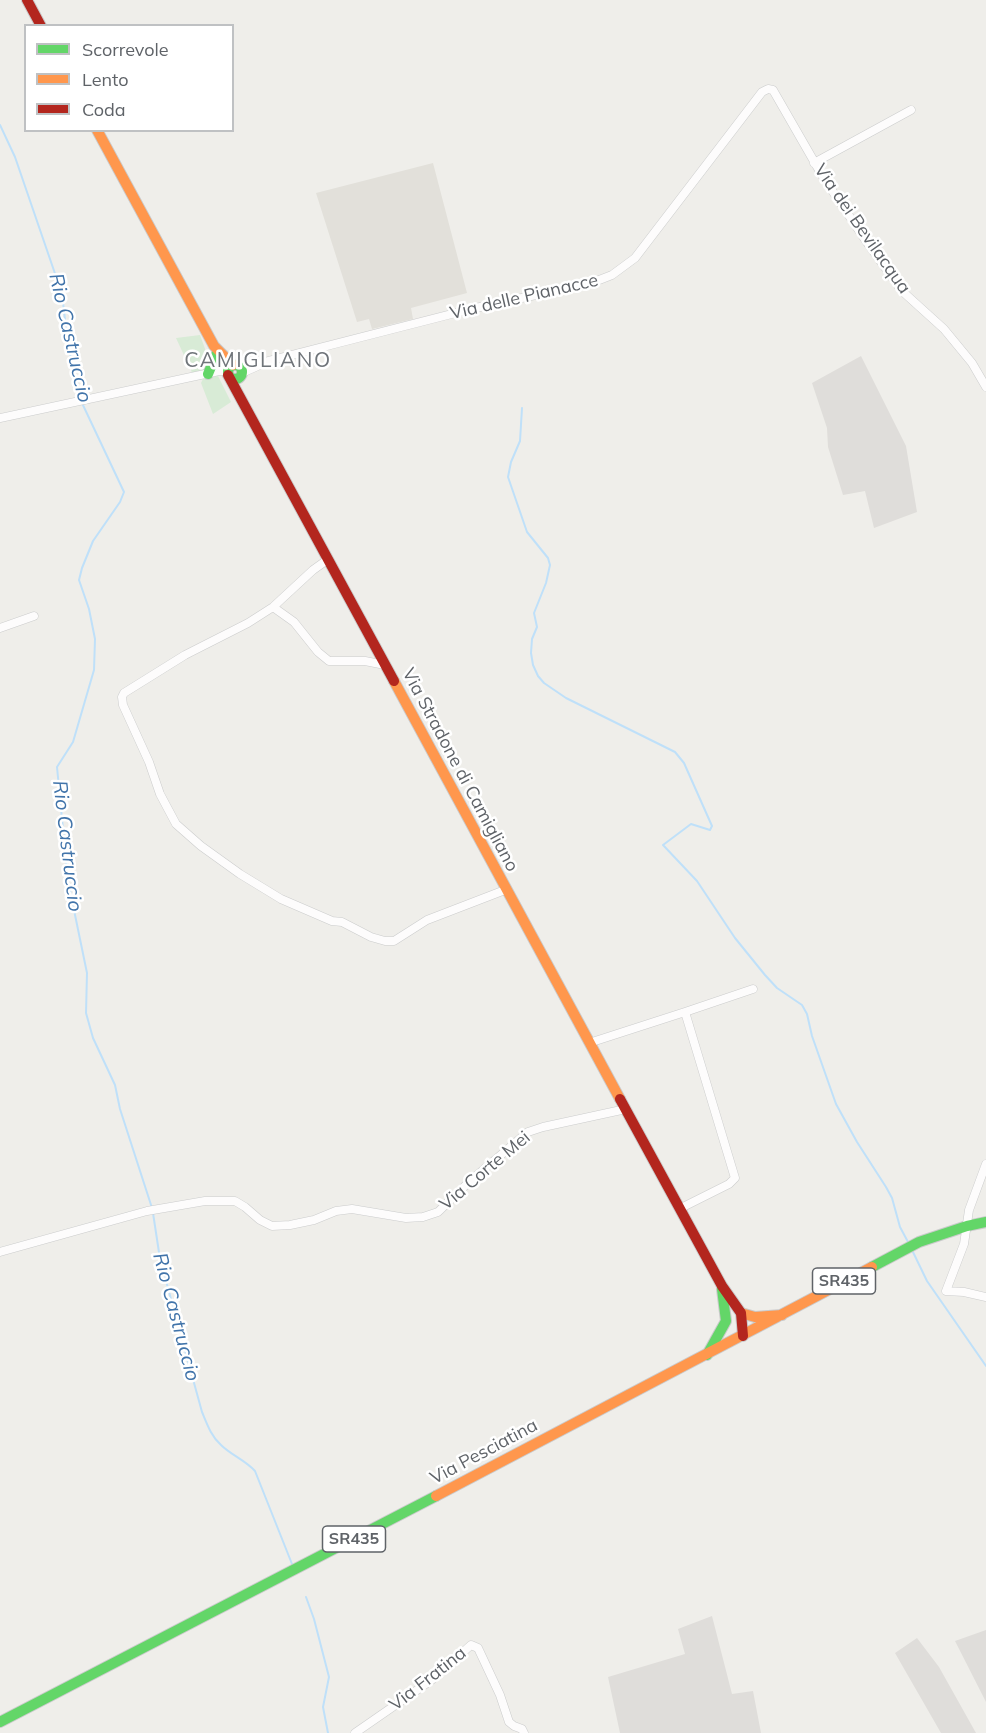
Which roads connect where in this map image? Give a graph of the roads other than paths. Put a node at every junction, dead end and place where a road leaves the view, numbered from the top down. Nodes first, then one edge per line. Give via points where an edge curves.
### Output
1 (27, 0) edge
2 (40, 24) edge
3 (773, 90) joint
4 (911, 110) dead end
5 (98, 132) edge
6 (814, 163) junction
7 (215, 350) junction
8 (234, 371) junction
9 (208, 374) junction
10 (986, 387) edge
11 (0, 418) edge
12 (327, 560) junction
13 (273, 608) junction
14 (34, 616) dead end
15 (0, 628) edge
16 (385, 665) junction
17 (506, 890) junction
18 (753, 989) dead end
19 (685, 1012) junction
20 (589, 1043) junction
21 (626, 1109) junction
22 (986, 1164) edge
23 (679, 1209) junction
24 (986, 1222) edge
25 (966, 1226) junction
26 (0, 1252) edge
27 (722, 1286) junction
28 (986, 1297) edge
29 (741, 1313) junction
30 (782, 1315) junction
31 (726, 1321) junction
32 (743, 1336) junction
33 (707, 1355) junction
34 (0, 1722) edge
35 (355, 1733) edge
36 (524, 1733) edge

1 - 2 street
3 - 6 street, Via dei Bevilacqua
3 - 8 street, Via delle Pianacce via 762,92 635,258 612,275
4 - 6 street
5 - 7 street
6 - 10 street, Via dei Bevilacqua via 902,291 944,329
7 - 8 street, Via Stradone di Camigliano
7 - 9 street
8 - 9 street, Via delle Pianacce
8 - 12 street, Via Stradone di Camigliano via 242,400
9 - 11 street, Via delle Pianacce
12 - 13 street, Via Stradone di Camigliano
12 - 16 street, Via Stradone di Camigliano
13 - 16 street, Via Stradone di Camigliano via 294,622 329,661
13 - 17 street, Via Stradone di Camigliano via 185,656 122,697 159,794 176,824 240,874 281,899 385,941 394,941 427,920
14 - 15 street
16 - 17 street, Via Stradone di Camigliano
17 - 20 street, Via Stradone di Camigliano
18 - 19 street
19 - 20 street
19 - 23 street via 735,1178
20 - 21 street, Via Stradone di Camigliano
21 - 23 street, Via Stradone di Camigliano
21 - 26 street, Via Corte Mei via 528,1132 438,1212 423,1217 352,1209 272,1226 235,1201 205,1201 147,1211
22 - 25 street
23 - 27 street, Via Stradone di Camigliano
24 - 25 street, Via Pesciatina / SR435
25 - 28 street via 946,1291
25 - 30 street, Via Pesciatina / SR435 via 910,1246
27 - 29 street, Via Stradone di Camigliano
27 - 31 street, Via Stradone di Camigliano
29 - 30 street via 755,1317
29 - 32 street
30 - 32 street, Via Pesciatina / SR435
31 - 32 street
31 - 33 street
32 - 33 street, Via Pesciatina / SR435
33 - 34 street, Via Pesciatina / SR435
35 - 36 street, Via Fratina via 433,1679 471,1645 478,1648 509,1722

